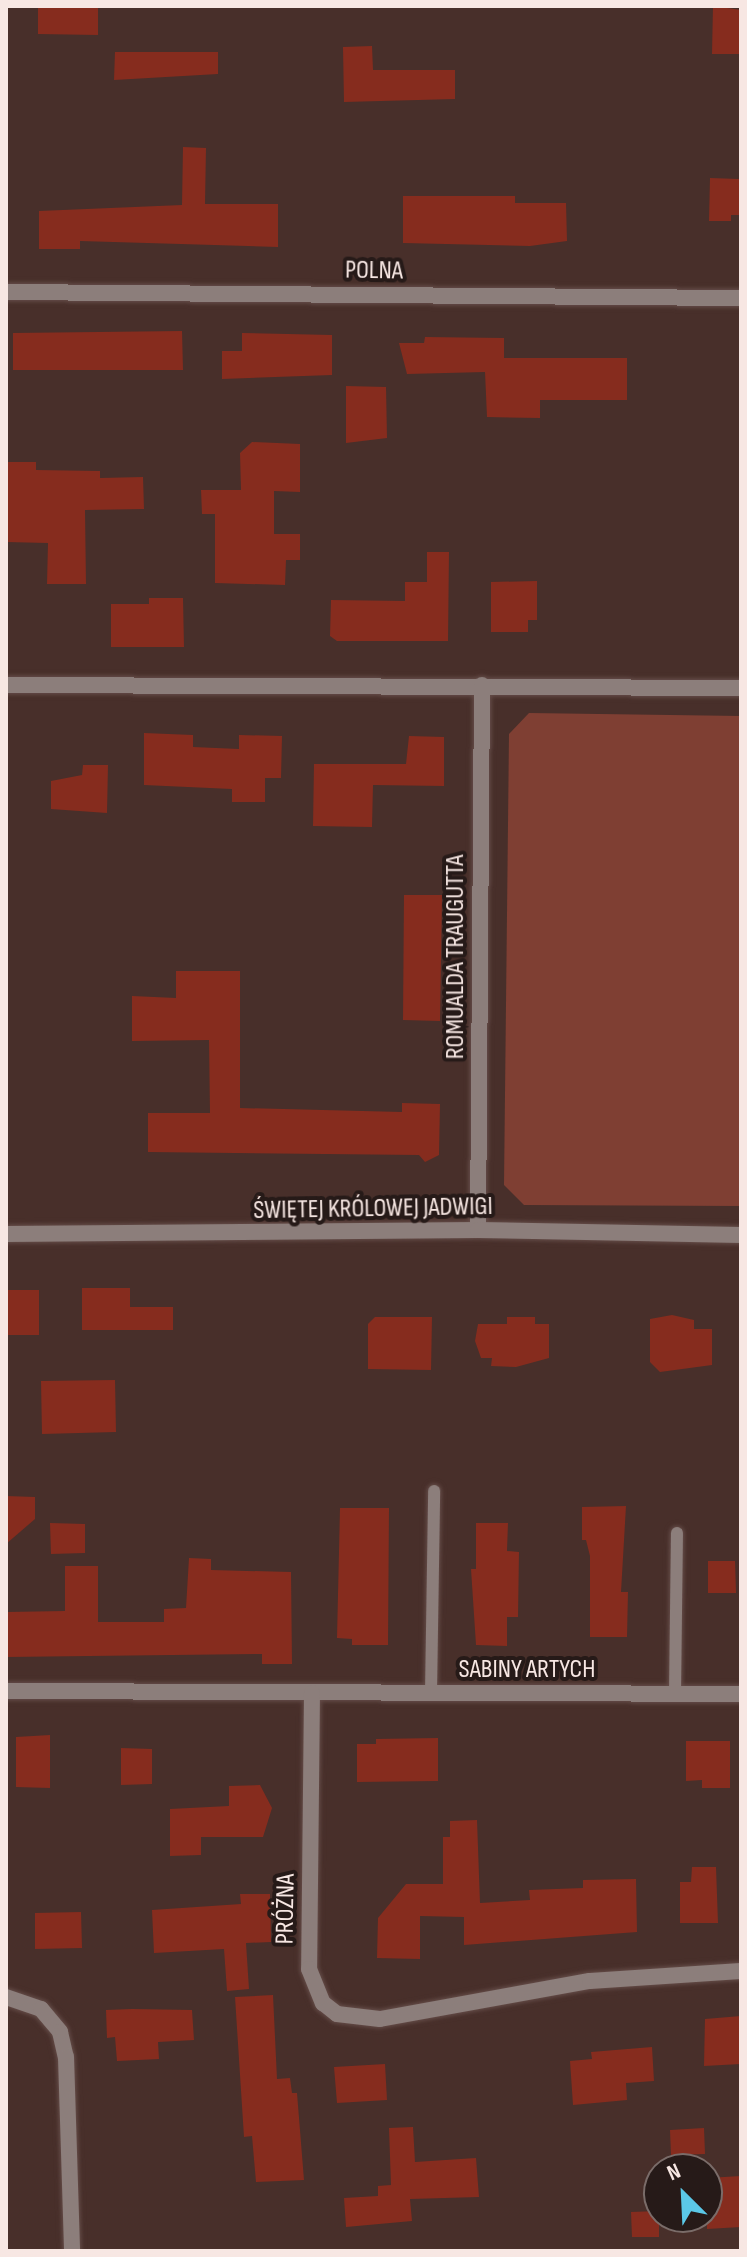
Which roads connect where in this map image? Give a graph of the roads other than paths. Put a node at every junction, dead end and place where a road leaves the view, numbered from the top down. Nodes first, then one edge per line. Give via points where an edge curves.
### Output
1 (6, 292) edge
2 (741, 298) edge
3 (6, 685) edge
4 (482, 685) junction
5 (741, 688) edge
6 (478, 1230) junction
7 (6, 1234) edge
8 (741, 1235) edge
9 (434, 1491) dead end
10 (677, 1533) dead end
11 (6, 1691) edge
12 (312, 1693) junction
13 (431, 1693) junction
14 (675, 1694) junction
15 (741, 1694) edge
16 (741, 1971) edge
17 (6, 1997) edge
18 (72, 2251) edge

1 - 2 street, POLNA
3 - 4 street
4 - 5 street
4 - 6 street, ROMUALDA TRAUGUTTA
6 - 7 street, ŚWIĘTEJ KRÓLOWEJ JADWIGI
6 - 8 street, ŚWIĘTEJ KRÓLOWEJ JADWIGI
9 - 13 lane
10 - 14 lane
11 - 12 street
12 - 13 street, SABINY ARTYCH
12 - 16 street, PRÓŻNA via 309,1969 323,2003 337,2014 380,2019 590,1981
13 - 14 street, SABINY ARTYCH
14 - 15 street, SABINY ARTYCH
17 - 18 street via 41,2009 60,2032 66,2057

